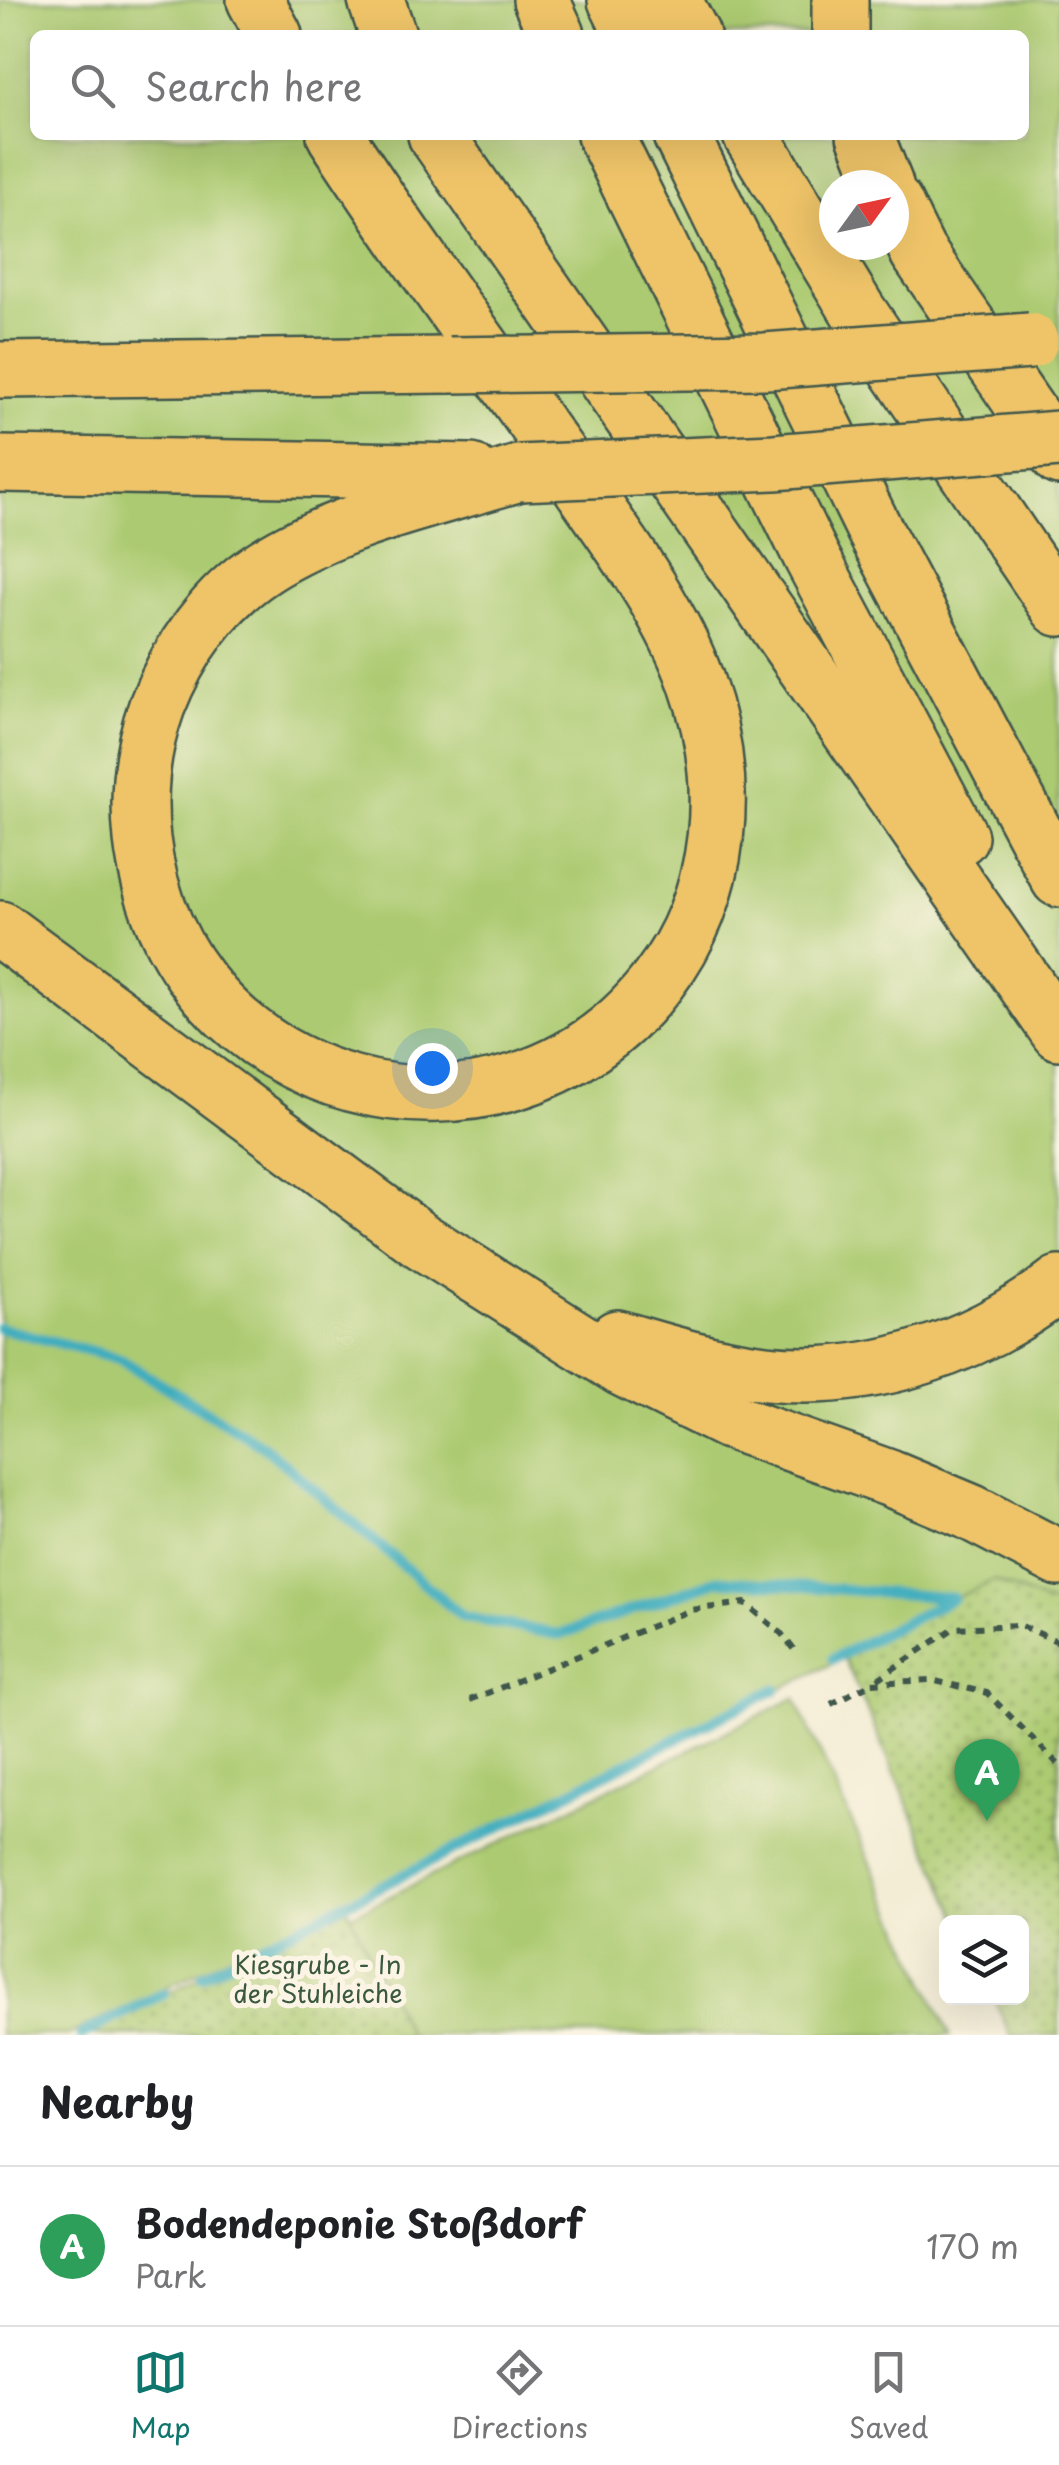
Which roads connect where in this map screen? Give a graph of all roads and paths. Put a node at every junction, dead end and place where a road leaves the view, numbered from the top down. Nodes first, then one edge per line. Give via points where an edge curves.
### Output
1 (255, 0) edge
2 (376, 0) edge
3 (541, 0) edge
4 (616, 0) edge
5 (673, 0) edge
6 (840, 0) edge
7 (271, 30) edge
8 (386, 30) edge
9 (556, 30) edge
10 (630, 30) edge
11 (689, 30) edge
12 (840, 30) edge
13 (339, 140) edge
14 (439, 140) edge
15 (607, 140) edge
16 (683, 140) edge
17 (754, 140) edge
18 (867, 140) edge
19 (879, 170) edge
20 (909, 234) edge
21 (1049, 339) edge
22 (0, 370) edge
23 (1059, 439) edge
24 (1059, 457) edge
25 (0, 464) edge
26 (519, 473) junction
27 (1059, 608) edge
28 (1059, 879) edge
29 (0, 929) edge
30 (1059, 1023) edge
31 (1059, 1032) edge
32 (1050, 1291) edge
33 (503, 1292) junction
34 (1059, 1558) edge
35 (1059, 1642) edge
36 (798, 1655) dead end
37 (872, 1683) junction
38 (470, 1700) dead end
39 (831, 1704) dead end
40 (1059, 1765) edge

1 - 7 highway
2 - 8 highway
3 - 9 highway
4 - 10 highway
5 - 11 highway
6 - 12 highway
13 - 26 highway via 665,617 696,681 715,756 718,825 706,893 678,956 636,1010 582,1054 520,1082 453,1096 384,1093 318,1074 257,1041 207,994 169,936 146,871 138,803 147,735 171,670 210,614 262,568 322,535
14 - 31 highway
15 - 30 highway via 812,558
16 - 28 highway via 874,529
17 - 27 highway via 858,311
18 - 19 highway
20 - 24 highway
21 - 22 highway, bridge via 765,361
23 - 26 highway, bridge via 774,462
25 - 26 highway
29 - 33 highway via 420,1240
32 - 33 highway via 941,1350 816,1375 740,1369 661,1352
33 - 34 highway via 622,1368 726,1420 889,1478
35 - 37 path via 1018,1626 954,1628
36 - 38 path via 745,1603 691,1610
37 - 39 path
37 - 40 path via 930,1680 987,1693

